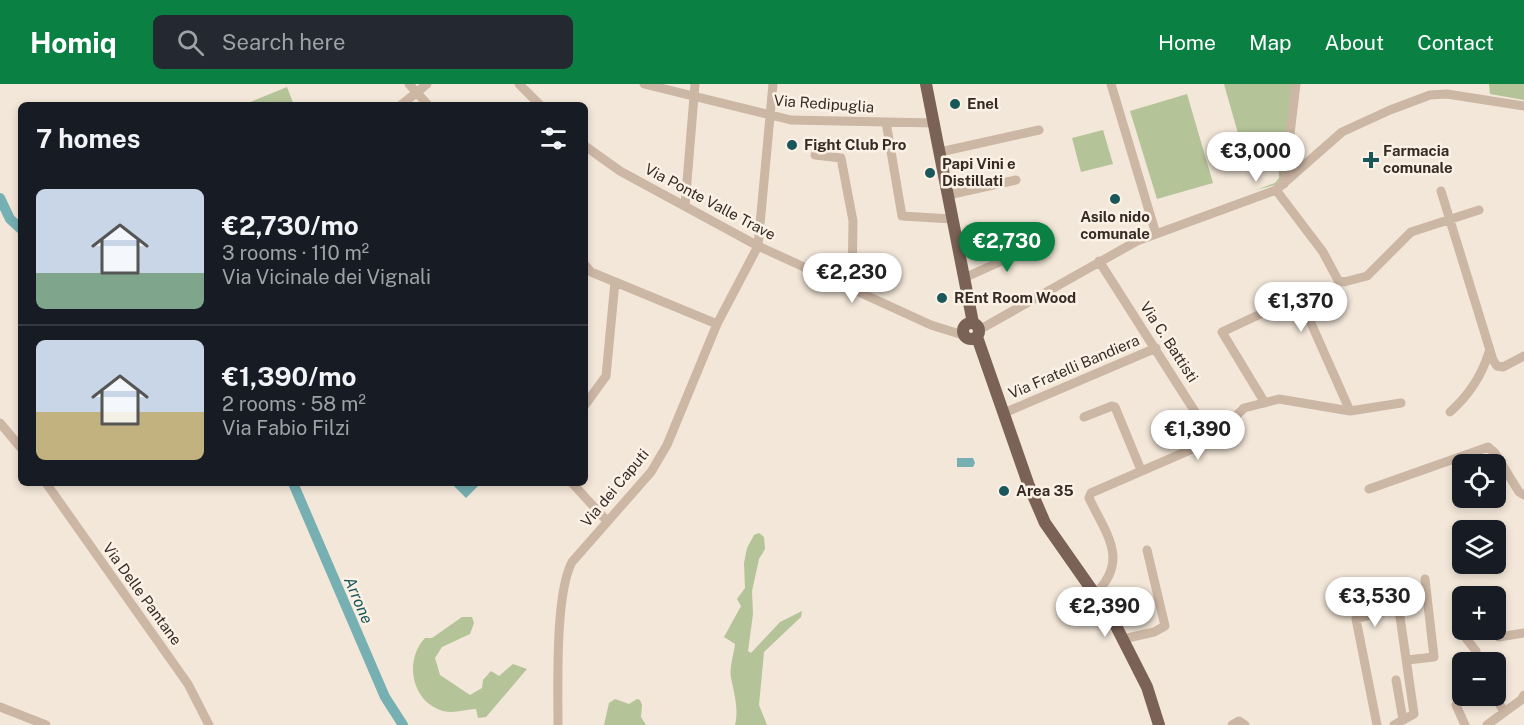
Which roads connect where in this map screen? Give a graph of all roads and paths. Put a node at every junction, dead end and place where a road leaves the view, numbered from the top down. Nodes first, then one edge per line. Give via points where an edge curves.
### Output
1 (409, 84) edge
2 (427, 84) edge
3 (519, 84) edge
4 (644, 84) edge
5 (695, 84) edge
6 (773, 84) edge
7 (926, 84) edge
8 (1111, 84) edge
9 (1296, 84) edge
10 (417, 93) junction
11 (694, 98) junction
12 (405, 102) edge
13 (425, 102) edge
14 (537, 102) edge
15 (1524, 106) edge
16 (770, 116) junction
17 (885, 122) junction
18 (935, 123) junction
19 (1039, 130) dead end
20 (588, 148) edge
21 (940, 152) junction
22 (815, 155) dead end
23 (1016, 180) dead end
24 (1280, 187) junction
25 (1441, 191) dead end
26 (948, 195) junction
27 (685, 206) junction
28 (1479, 210) dead end
29 (952, 219) junction
30 (1449, 219) junction
31 (1156, 234) junction
32 (1039, 244) dead end
33 (758, 246) junction
34 (1100, 261) junction
35 (588, 272) edge
36 (964, 278) junction
37 (615, 282) junction
38 (852, 289) junction
39 (717, 324) junction
40 (971, 329) junction
41 (1156, 348) junction
42 (1489, 352) junction
43 (1524, 356) edge
44 (588, 401) edge
45 (1264, 403) junction
46 (1401, 403) dead end
47 (1350, 411) junction
48 (1450, 412) dead end
49 (1004, 413) junction
50 (1084, 417) dead end
51 (0, 423) edge
52 (1214, 440) junction
53 (18, 444) edge
54 (1141, 470) junction
55 (48, 486) edge
56 (575, 486) edge
57 (1369, 489) dead end
58 (1524, 495) edge
59 (607, 521) junction
60 (1147, 550) dead end
61 (1425, 579) dead end
62 (1095, 594) junction
63 (1399, 610) dead end
64 (1386, 611) dead end
65 (1524, 633) edge
66 (1506, 636) edge
67 (1123, 639) junction
68 (1467, 640) edge
69 (1476, 652) edge
70 (1407, 660) junction
71 (1396, 680) dead end
72 (1524, 695) edge
73 (0, 706) edge
74 (1456, 706) edge
75 (1501, 706) edge
76 (1504, 712) junction
77 (1398, 723) edge
78 (46, 725) edge
79 (209, 725) edge
80 (558, 725) edge
81 (1159, 725) edge
82 (1232, 725) edge
83 (1245, 725) edge
84 (1377, 725) edge
85 (1465, 725) edge
86 (1487, 725) edge

1 - 10 street
2 - 10 street
3 - 14 street
4 - 11 street, Via Redipuglia
5 - 11 street
6 - 16 street
7 - 18 main road
8 - 31 street
9 - 24 street
10 - 12 street
10 - 13 street
11 - 16 street, Via Redipuglia
11 - 27 street
15 - 24 street via 1447,94 1412,101 1342,132
16 - 17 street, Via Redipuglia
16 - 33 street
17 - 18 street, Via Redipuglia
17 - 29 street via 902,216
18 - 21 main road
19 - 21 street
20 - 27 street, Via Ponte Valle Trave via 620,171
21 - 26 main road
22 - 38 street via 841,158 853,221
23 - 26 street
24 - 30 street via 1338,280 1344,282 1366,276 1407,234
24 - 31 street
25 - 30 street
26 - 29 main road
27 - 33 street, Via Ponte Valle Trave
28 - 30 street
29 - 36 main road
30 - 42 street
31 - 34 street
32 - 36 street
33 - 38 street, Via Ponte Valle Trave
33 - 39 street, Via dei Caputi
34 - 40 street
34 - 41 street, Via C. Battisti
35 - 37 street
36 - 40 main road
37 - 39 street
37 - 44 street via 606,376
38 - 40 street, Via Ponte Valle Trave
39 - 59 street, Via dei Caputi via 667,445 651,472
40 - 49 main road via 983,351
41 - 49 street, Via Fratelli Bandiera
41 - 52 street, Via C. Battisti
42 - 43 street via 1500,367
42 - 48 street via 1473,384
45 - 47 street via 1293,400
45 - 47 street via 1222,331 1299,296
45 - 52 street via 1244,408
46 - 47 street
49 - 62 main road via 1045,523
50 - 54 street via 1115,407
51 - 53 street
52 - 54 street
54 - 62 street via 1089,495 1115,559 1111,576
55 - 79 street, Via Delle Pantane via 188,684
56 - 59 street
57 - 58 street via 1488,447
59 - 80 street, Via dei Caputi via 565,576
60 - 67 street via 1165,626
61 - 70 street via 1434,657
62 - 67 main road
63 - 70 street
64 - 84 street via 1356,619
65 - 66 street
67 - 81 main road via 1147,687
68 - 69 street
70 - 77 street via 1414,714
71 - 77 street
72 - 76 street
73 - 78 street
74 - 85 street
75 - 76 street
76 - 86 street
82 - 83 street via 1239,721

